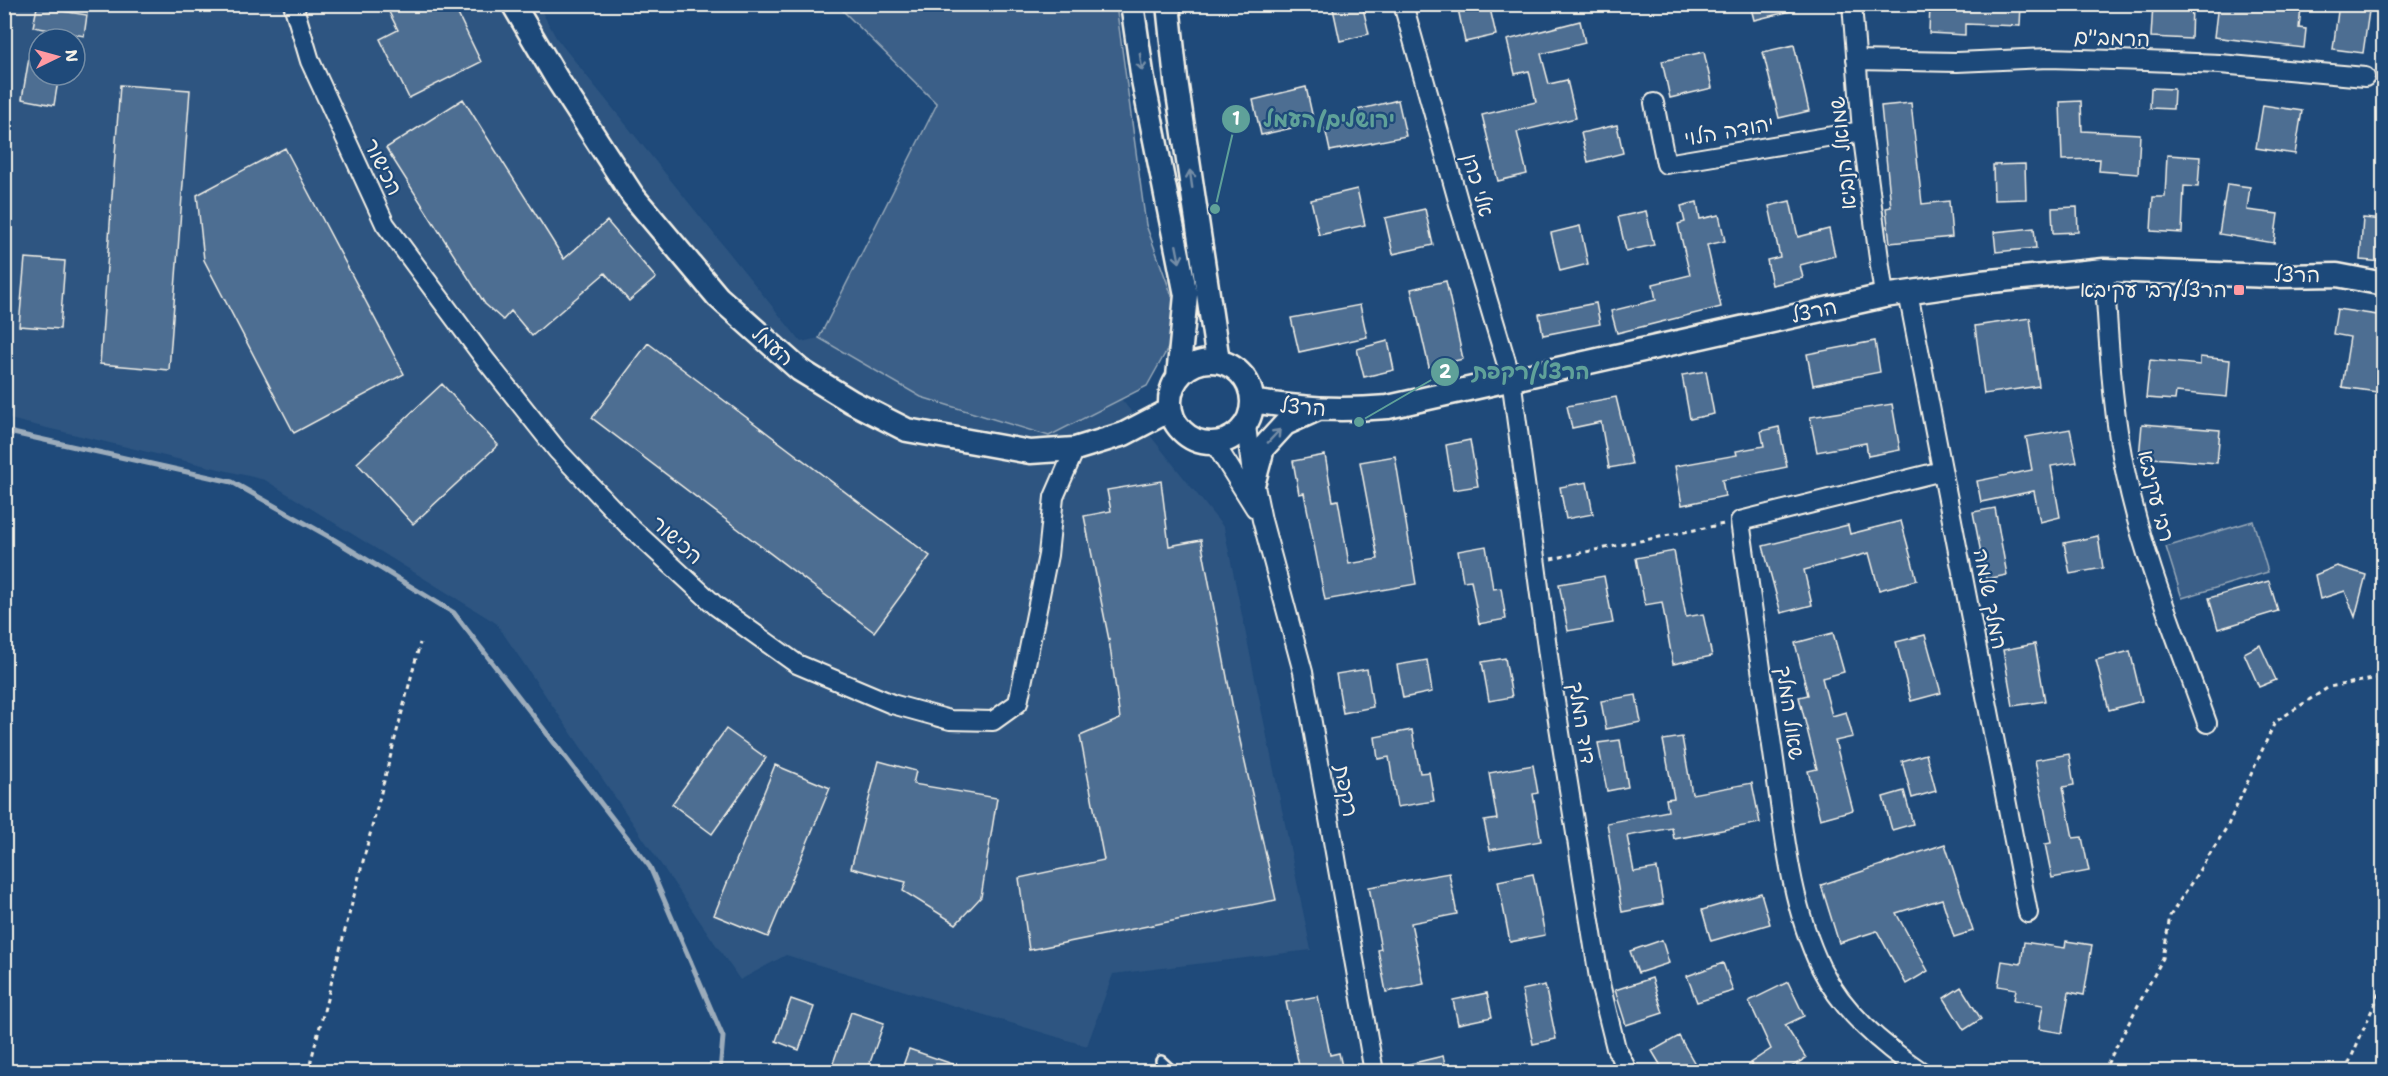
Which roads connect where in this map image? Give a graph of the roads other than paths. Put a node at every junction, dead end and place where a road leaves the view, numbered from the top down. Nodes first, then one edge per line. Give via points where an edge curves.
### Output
1 (293, 4) edge
2 (513, 4) edge
3 (1132, 4) edge
4 (1168, 4) edge
5 (1403, 4) edge
6 (1852, 4) edge
7 (1856, 60) junction
8 (2365, 77) dead end
9 (1654, 103) dead end
10 (1862, 131) junction
11 (2104, 270) junction
12 (2384, 284) edge
13 (1908, 293) junction
14 (1884, 296) junction
15 (1218, 361) junction
16 (1178, 377) junction
17 (1511, 378) junction
18 (1252, 401) junction
19 (1170, 410) junction
20 (1316, 410) junction
21 (1246, 425) junction
22 (1215, 444) junction
23 (1075, 449) junction
24 (1942, 471) junction
25 (1254, 481) junction
26 (1262, 520) junction
27 (2207, 723) dead end
28 (2028, 913) dead end
29 (1161, 1061) dead end
30 (1173, 1071) edge
31 (1374, 1071) edge
32 (1628, 1071) edge
33 (1922, 1071) edge

1 - 23 street, הכישור via 310,61 385,224 484,358 557,450 629,526 716,606 797,664 892,704 950,720 993,721 1018,704 1048,555 1054,498
2 - 23 street, העמל via 633,196 718,297 800,370 907,430 1030,452
3 -> 16 street via 1143,80 1186,295
15 -> 4 street
5 - 17 street, אלי כהן
6 - 7 street, שמואל הנביא
7 - 8 street, הרמב"ם via 2146,61
7 - 10 street, שמואל הנביא
9 - 10 street, יהודה הלוי via 1666,164
10 - 14 street, שמואל הנביא
11 - 12 street, הרצל via 2337,275
11 - 13 street, הרצל
11 - 27 street, רבי עקיבא via 2117,425 2126,475 2144,544
13 - 14 street, הרצל
13 - 24 street, המלך שלמה
14 - 17 street, הרצל
15 - 16 street via 1196,363
15 - 18 street via 1242,375 1250,387
16 - 19 street via 1172,387
17 - 20 street, הרצל via 1388,406
17 - 32 street, דוד המלך via 1600,984 1616,1048
18 - 20 street, הרצל
18 - 21 street
19 - 22 street via 1181,432 1202,443
19 - 23 street, העמל via 1124,434
25 -> 20 street via 1263,448 1285,424
21 - 22 street via 1227,441
21 - 25 street, רקפת
22 - 26 street, רקפת
24 - 28 street, המלך שלמה
24 - 33 street, שאול המלך via 1740,521 1798,907 1822,969 1853,1015 1897,1055
25 - 26 street, רקפת
26 - 31 street, רקפת via 1303,672
29 - 30 lane

